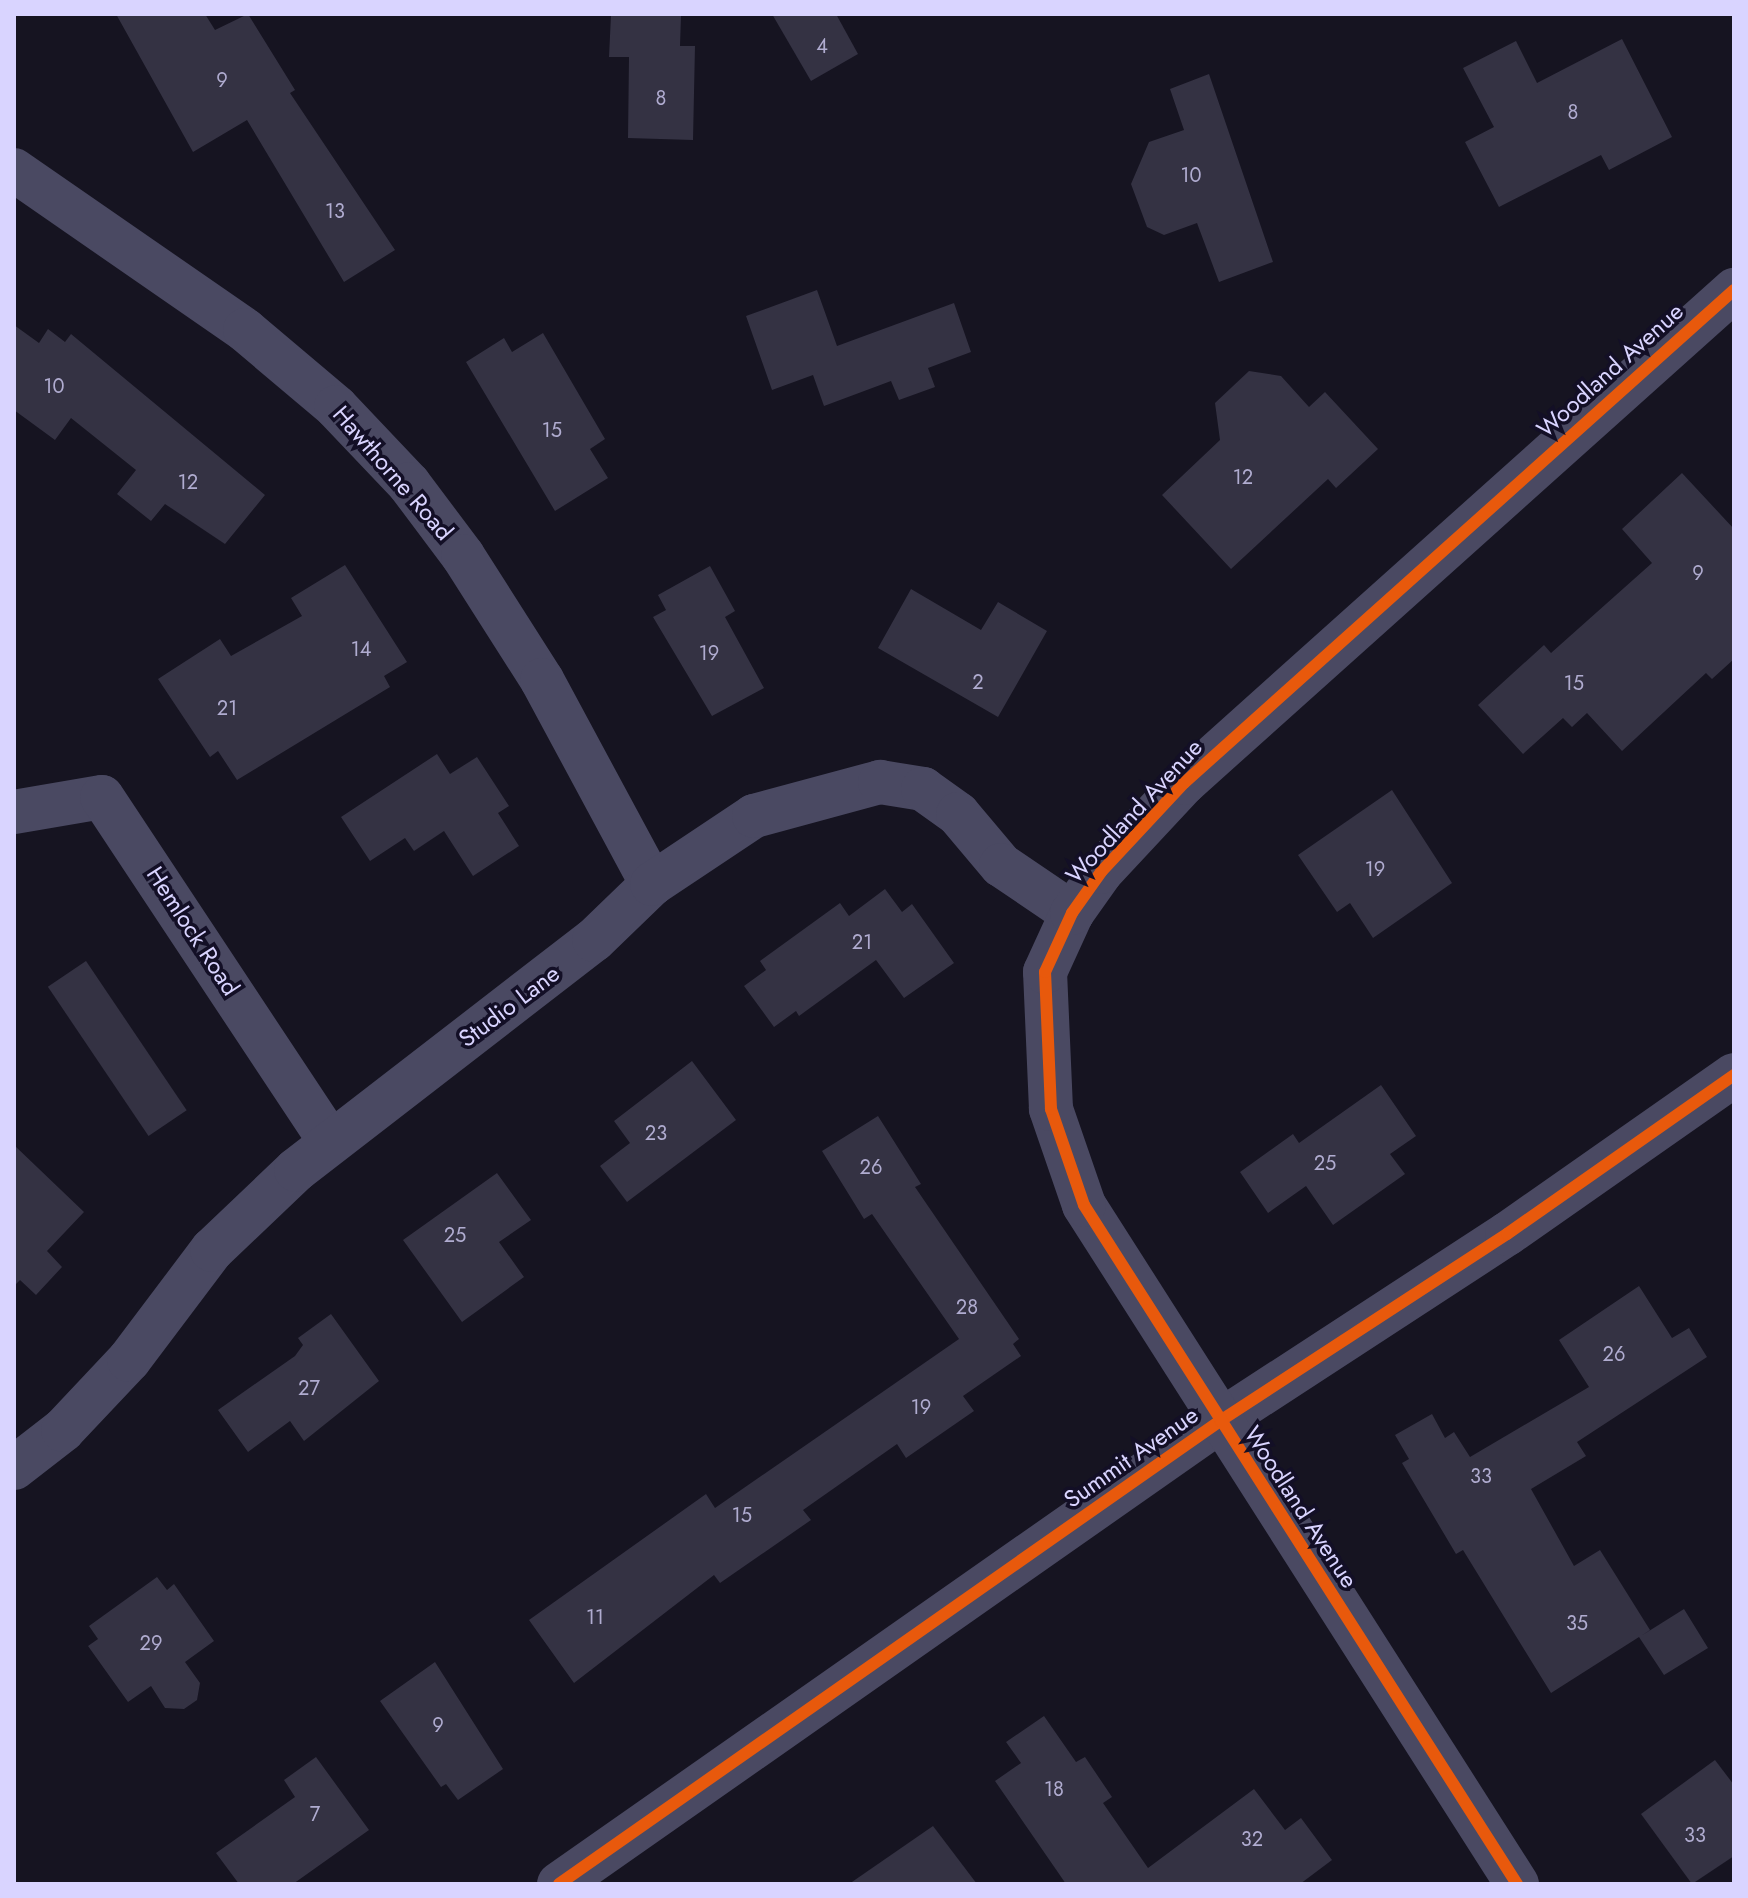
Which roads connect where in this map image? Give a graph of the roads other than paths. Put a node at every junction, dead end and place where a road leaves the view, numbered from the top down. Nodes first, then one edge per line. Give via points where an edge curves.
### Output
1 (14, 170) edge
2 (1734, 290) edge
3 (14, 812) edge
4 (652, 884) junction
5 (1072, 913) junction
6 (1734, 1075) edge
7 (330, 1142) junction
8 (1220, 1421) junction
9 (14, 1468) edge
10 (559, 1884) edge
11 (1517, 1884) edge

1 - 4 street, Hawthorne Road via 245,330 336,407 409,484 542,680
2 - 5 street, Woodland Avenue via 1184,783
3 - 7 street, Hemlock Road via 102,797
4 - 5 street, Studio Lane via 754,816 880,782 923,789 958,814 1001,865
4 - 7 street, Studio Lane via 594,940
5 - 8 street, Woodland Avenue via 1045,972 1051,1109 1084,1205
6 - 8 street, Summit Avenue via 1507,1234
7 - 9 street, Studio Lane via 212,1250 129,1360 63,1430
8 - 10 street, Summit Avenue
8 - 11 street, Woodland Avenue

